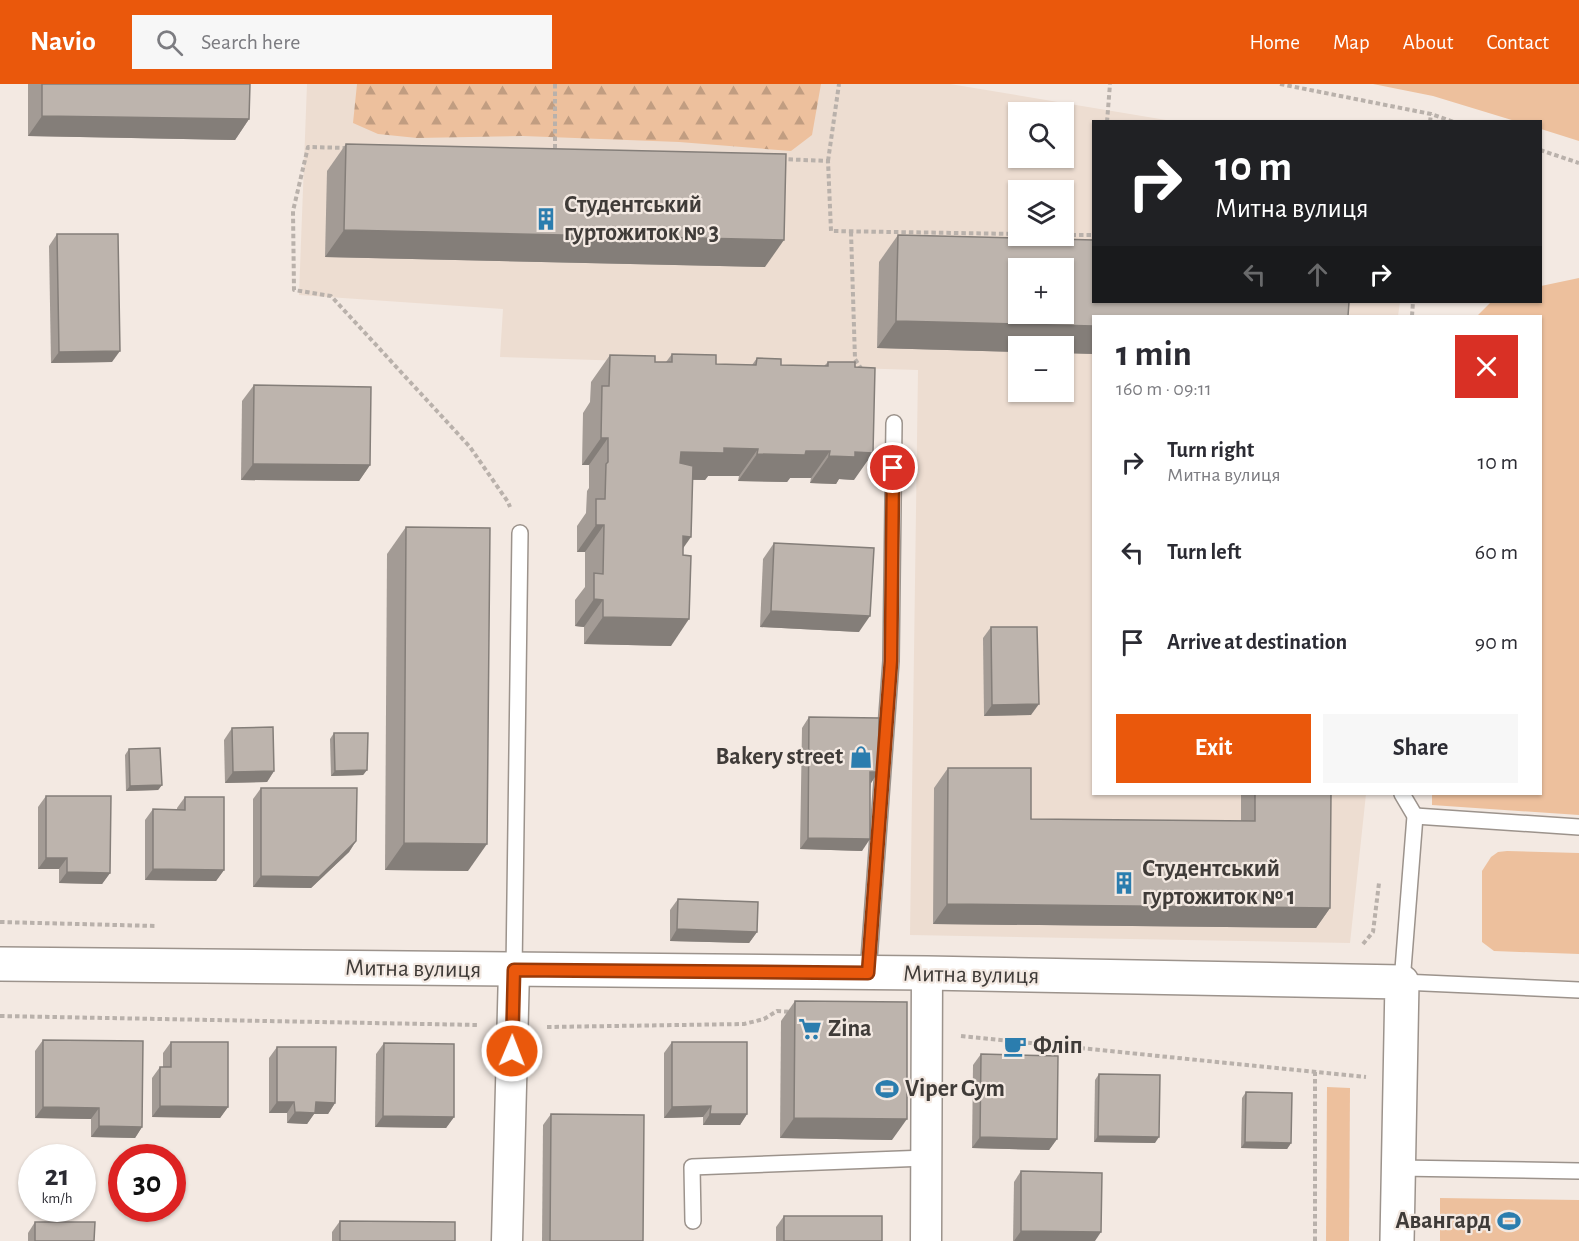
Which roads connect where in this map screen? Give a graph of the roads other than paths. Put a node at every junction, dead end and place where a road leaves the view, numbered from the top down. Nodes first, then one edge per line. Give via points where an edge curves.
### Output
1 (894, 423) road end
2 (520, 533) road end
3 (1403, 795) edge
4 (1415, 816) junction
5 (1579, 827) edge
6 (0, 964) edge
7 (514, 970) junction
8 (868, 973) junction
9 (927, 974) junction
10 (1402, 982) junction
11 (1579, 990) edge
12 (926, 1158) junction
13 (1398, 1168) junction
14 (1579, 1171) edge
15 (693, 1221) dead end
16 (507, 1241) edge
17 (926, 1241) edge
18 (1397, 1241) edge

1 - 8 lane via 891,661
2 - 7 lane
3 - 4 lane
4 - 5 lane
4 - 10 lane
6 - 7 street, Митна вулиця
7 - 8 street, Митна вулиця
7 - 16 street
8 - 9 street, Митна вулиця
9 - 10 street, Митна вулиця
9 - 12 street
10 - 11 lane
10 - 13 street
12 - 15 lane via 692,1167
12 - 17 street
13 - 14 lane
13 - 18 street

